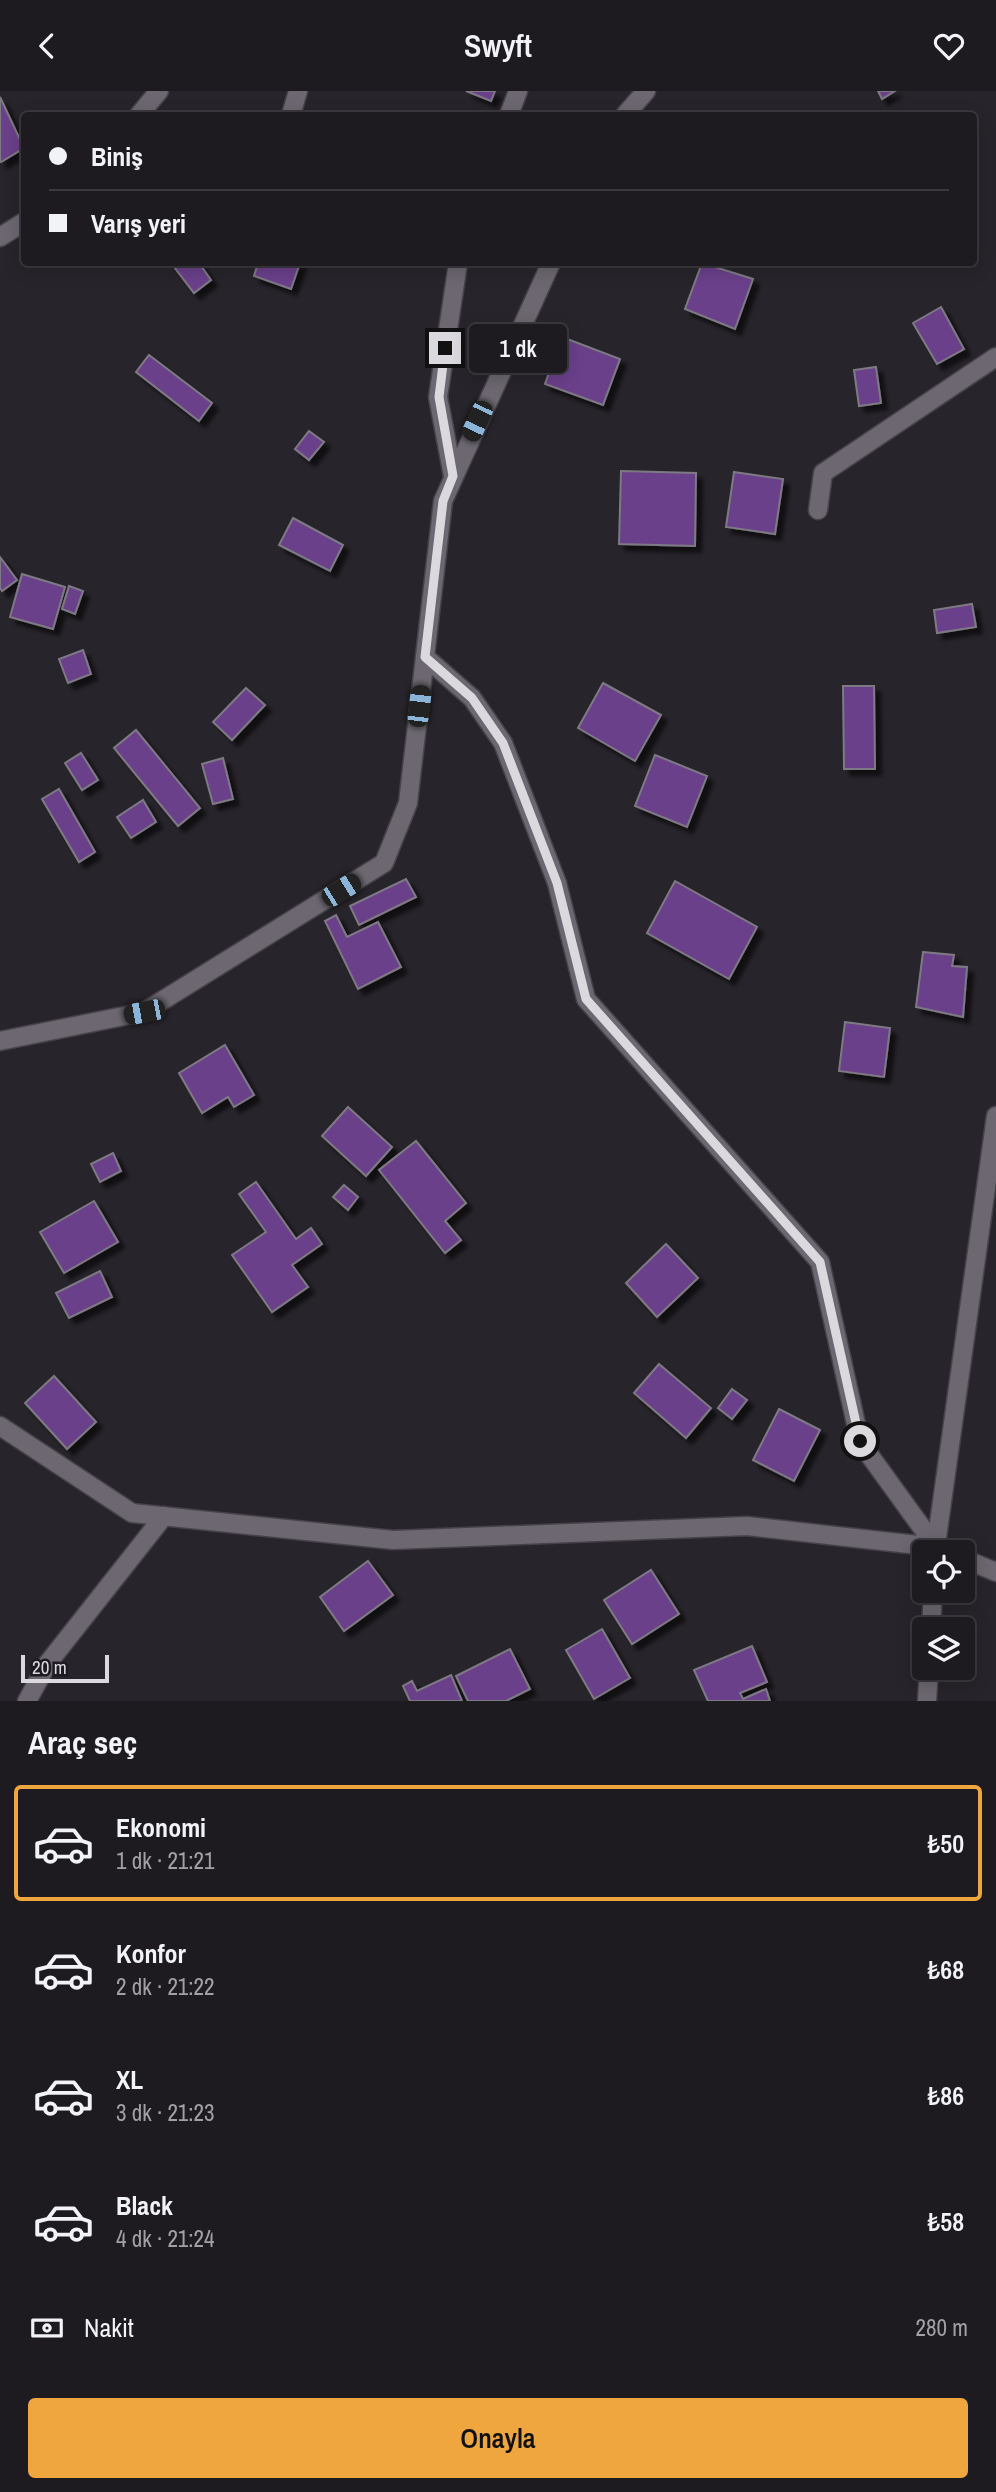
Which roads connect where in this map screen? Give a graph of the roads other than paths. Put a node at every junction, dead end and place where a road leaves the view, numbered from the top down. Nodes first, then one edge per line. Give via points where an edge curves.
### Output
1 (159, 91) edge
2 (298, 91) edge
3 (518, 91) edge
4 (646, 91) edge
5 (142, 112) edge
6 (292, 112) edge
7 (510, 112) edge
8 (628, 112) edge
9 (21, 224) edge
10 (0, 237) edge
11 (458, 266) edge
12 (550, 266) edge
13 (996, 357) edge
14 (453, 476) junction
15 (818, 510) dead end
16 (425, 657) junction
17 (0, 1041) edge
18 (996, 1116) edge
19 (0, 1426) edge
20 (164, 1516) junction
21 (933, 1540) edge
22 (941, 1540) edge
23 (912, 1546) edge
24 (975, 1563) edge
25 (996, 1572) edge
26 (928, 1680) edge
27 (27, 1701) edge
28 (927, 1701) edge

1 - 5 street
2 - 6 street
3 - 7 street
4 - 8 street
9 - 10 street
11 - 14 street via 439,397
12 - 14 street
13 - 15 street via 823,473
14 - 16 street via 443,501
16 - 17 street via 408,803 384,863 144,1012
16 - 21 street via 472,698 503,743 557,883 586,999 820,1262 860,1441
18 - 22 street
19 - 20 street via 132,1513
20 - 23 street via 393,1540 747,1525
20 - 27 street via 48,1663
24 - 25 street
26 - 28 street

